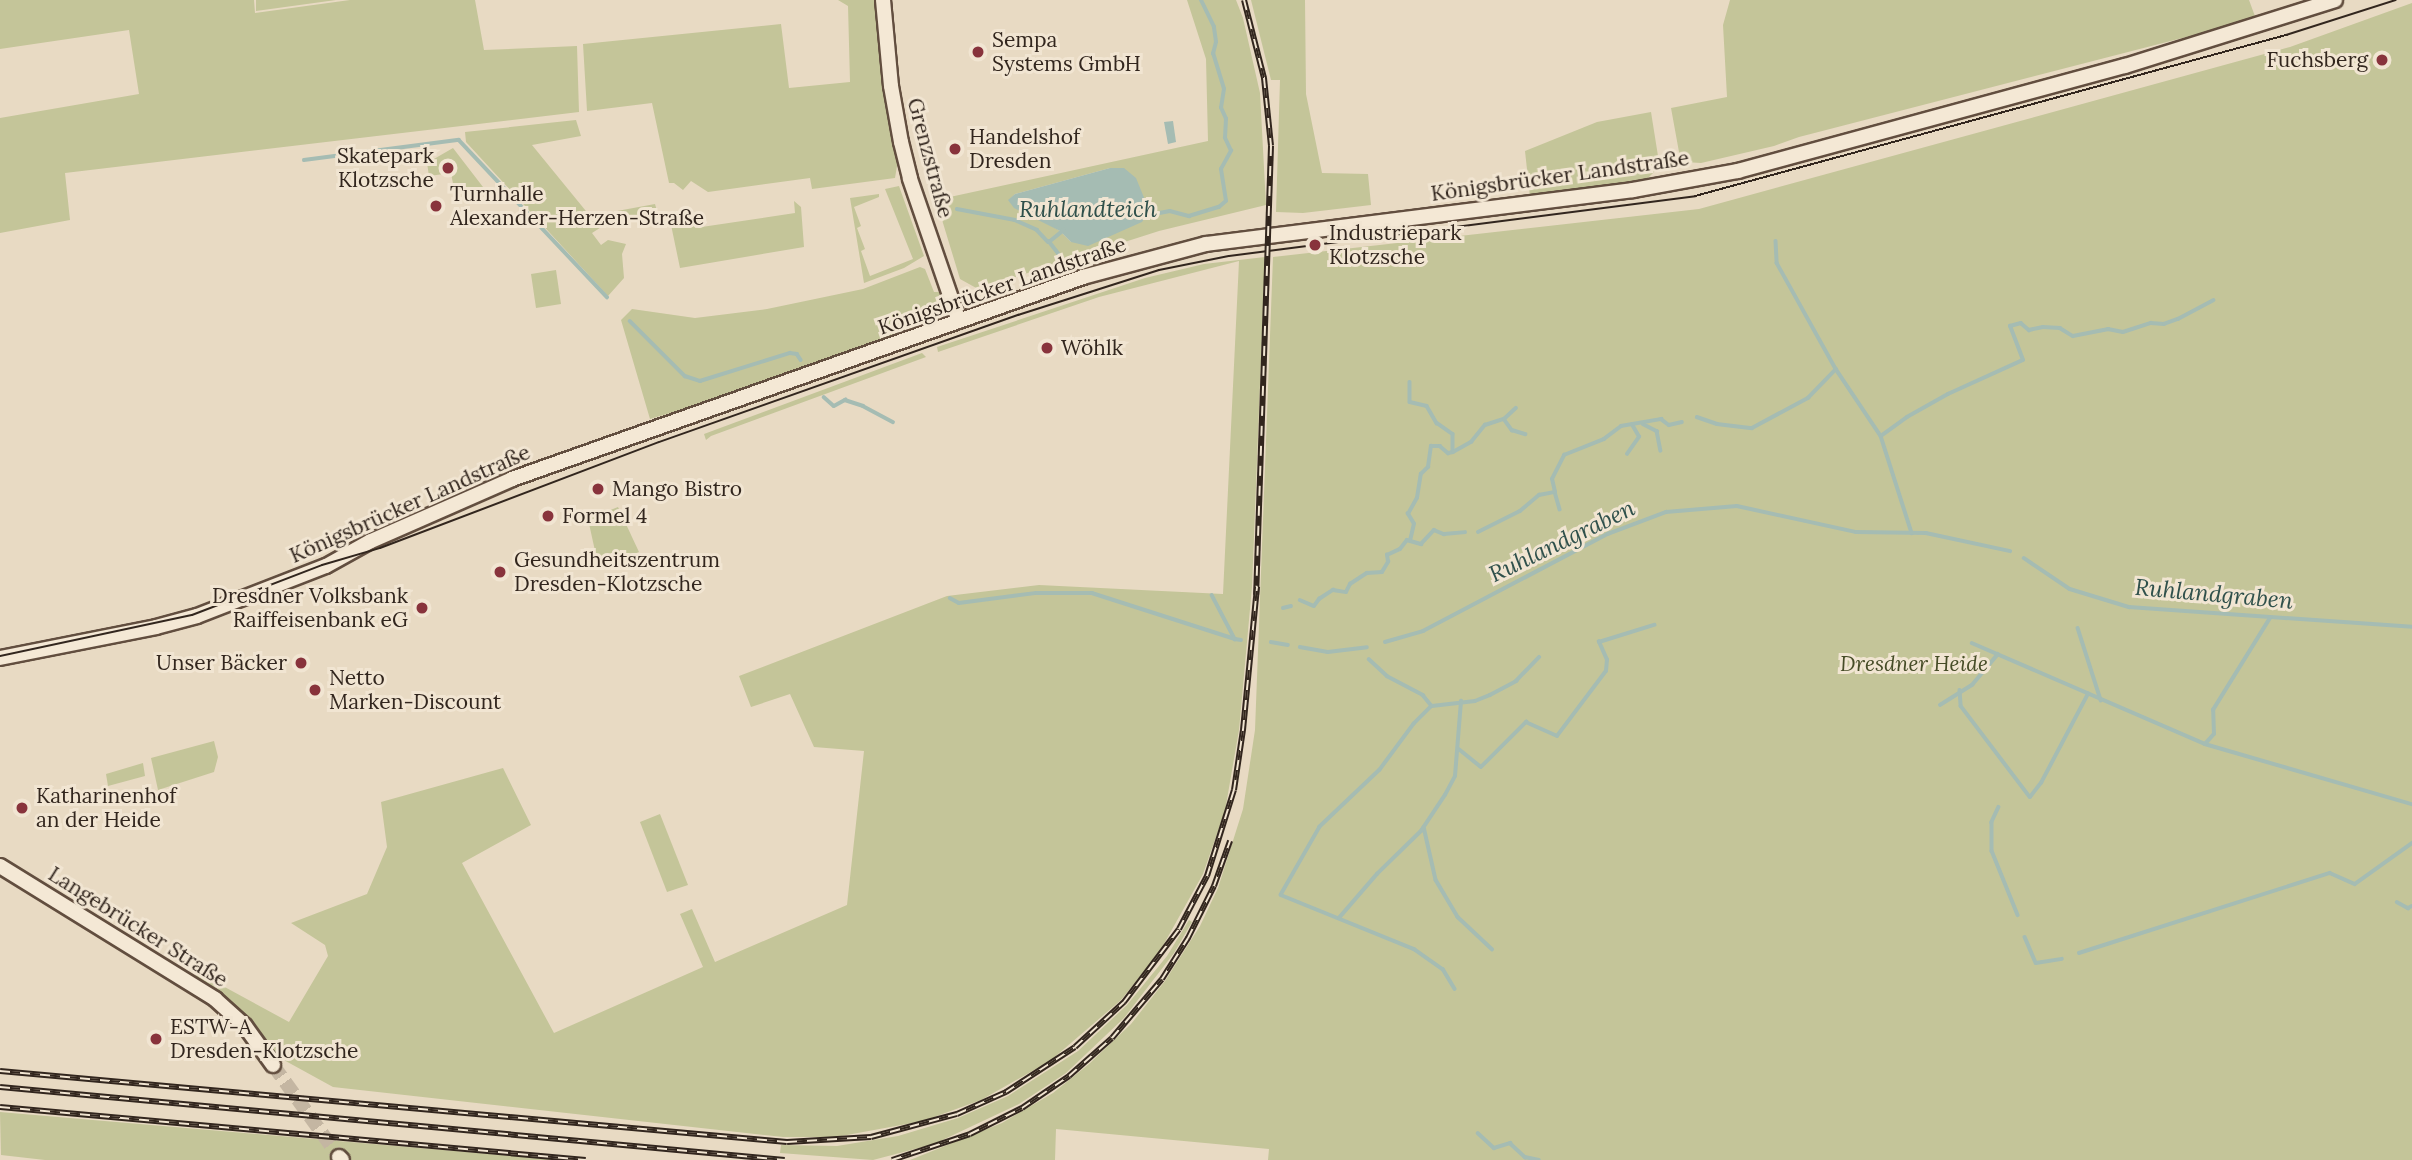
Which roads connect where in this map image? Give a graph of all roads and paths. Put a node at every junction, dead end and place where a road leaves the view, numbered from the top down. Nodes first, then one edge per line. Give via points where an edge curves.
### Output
1 (883, 0) edge
2 (2335, 0) edge
3 (959, 321) junction
4 (0, 659) edge
5 (0, 866) edge
6 (273, 1065) tunnel mouth

1 - 3 main road, Grenzstraße via 901,142
2 - 3 main road, Königsbrücker Landstraße via 2125,65 1738,171 1633,190 1206,244 1083,277
3 - 4 main road, Königsbrücker Landstraße via 494,486 326,566 197,615
5 - 6 main road, Langebrücker Straße via 215,999 245,1026

